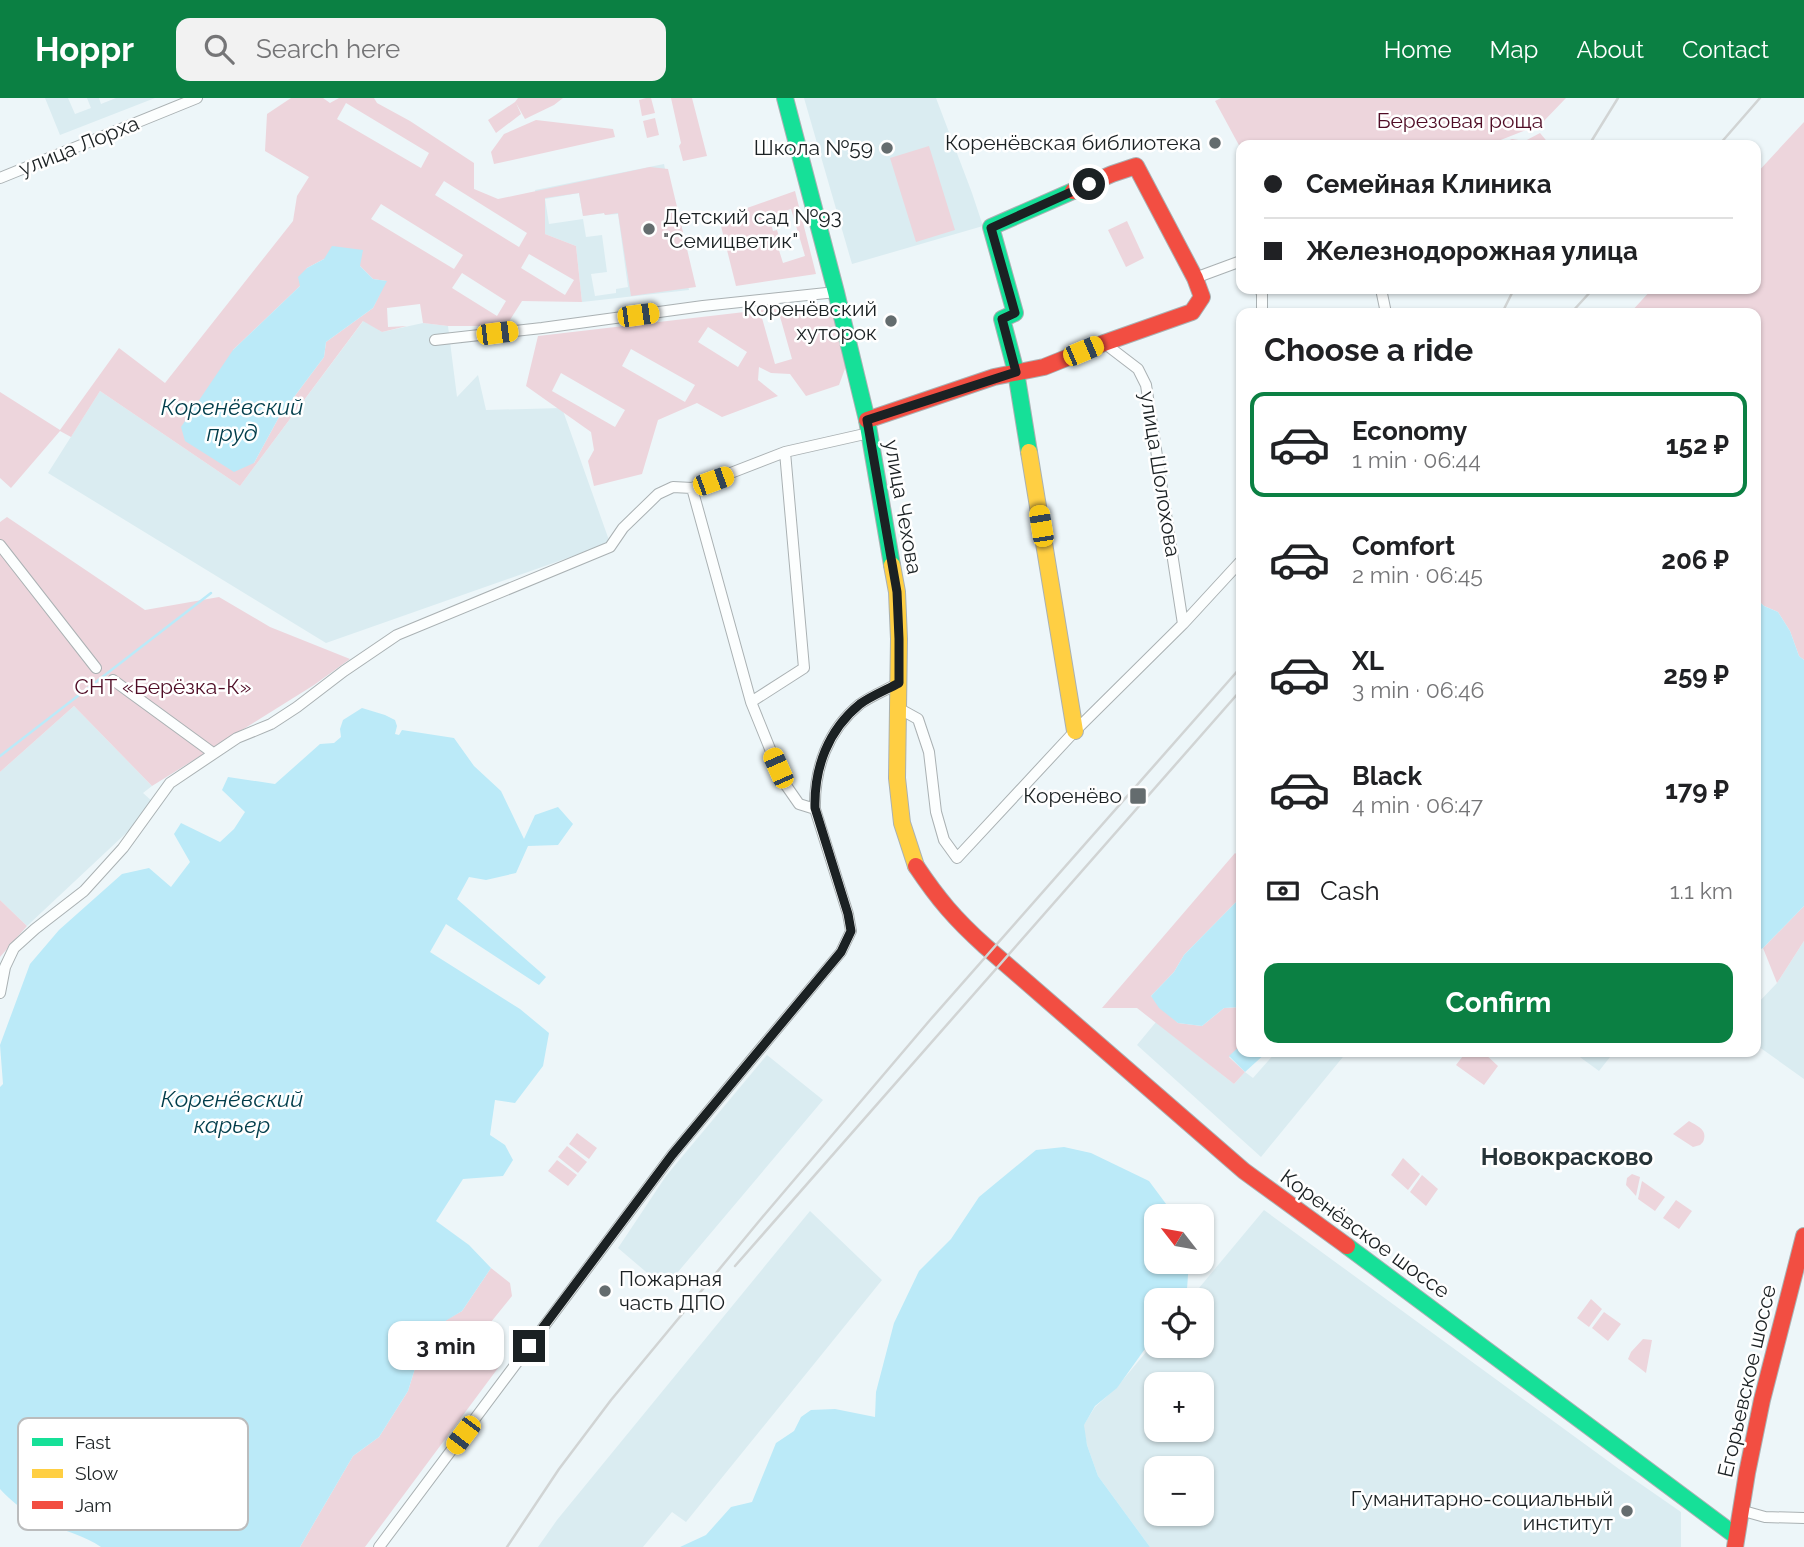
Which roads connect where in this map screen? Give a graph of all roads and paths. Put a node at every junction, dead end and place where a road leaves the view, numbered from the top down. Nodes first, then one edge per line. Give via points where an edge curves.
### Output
1 (197, 98) edge
2 (785, 98) edge
3 (0, 178) edge
4 (1236, 263) edge
5 (1195, 278) junction
6 (836, 292) junction
7 (435, 340) dead end
8 (1104, 343) junction
9 (1016, 372) junction
10 (868, 427) junction
11 (785, 452) junction
12 (692, 488) junction
13 (0, 545) edge
14 (1236, 566) edge
15 (1183, 624) junction
16 (96, 668) dead end
17 (113, 680) dead end
18 (899, 683) junction
19 (751, 702) junction
20 (898, 708) junction
21 (1075, 731) junction
22 (213, 753) junction
23 (815, 808) junction
24 (985, 946) joint
25 (0, 993) edge
26 (1804, 1236) edge
27 (1801, 1256) edge
28 (1740, 1510) junction
29 (1804, 1518) edge
30 (1735, 1541) edge
31 (379, 1547) edge

1 - 3 street, улица Лорха
2 - 6 main road, улица Чехова
4 - 5 street
5 - 8 main road via 1202,297 1192,312
5 - 9 main road via 1136,166 991,228 1015,313 1002,319
6 - 7 street
6 - 10 main road, улица Чехова
8 - 9 main road via 1044,367
8 - 15 street, улица Шолохова via 1138,369 1146,385
9 - 10 main road
9 - 21 main road
10 - 11 street
10 - 18 main road, улица Чехова via 897,592
11 - 12 street
11 - 19 street via 804,667
12 - 19 street
12 - 22 street via 673,487 658,494 622,528 610,547 397,635 271,724
13 - 16 street
14 - 15 street
15 - 21 street
17 - 22 street
18 - 20 main road, улица Чехова
18 - 23 street via 861,703 832,735 817,778
19 - 23 street via 783,781 799,804
20 - 21 street via 918,719 929,752 936,812 944,840 957,858
20 - 24 main road, улица Чехова via 902,823 916,865 936,896
22 - 25 street via 170,783 123,848 84,891 14,948
23 - 31 street via 848,914 851,931 841,952 672,1155
24 - 30 main road, Коренёвское шоссе via 1244,1171
26 - 27 main road, Егорьевское шоссе
27 - 28 main road, Егорьевское шоссе via 1765,1385
28 - 29 street via 1765,1517
28 - 30 main road, Егорьевское шоссе

